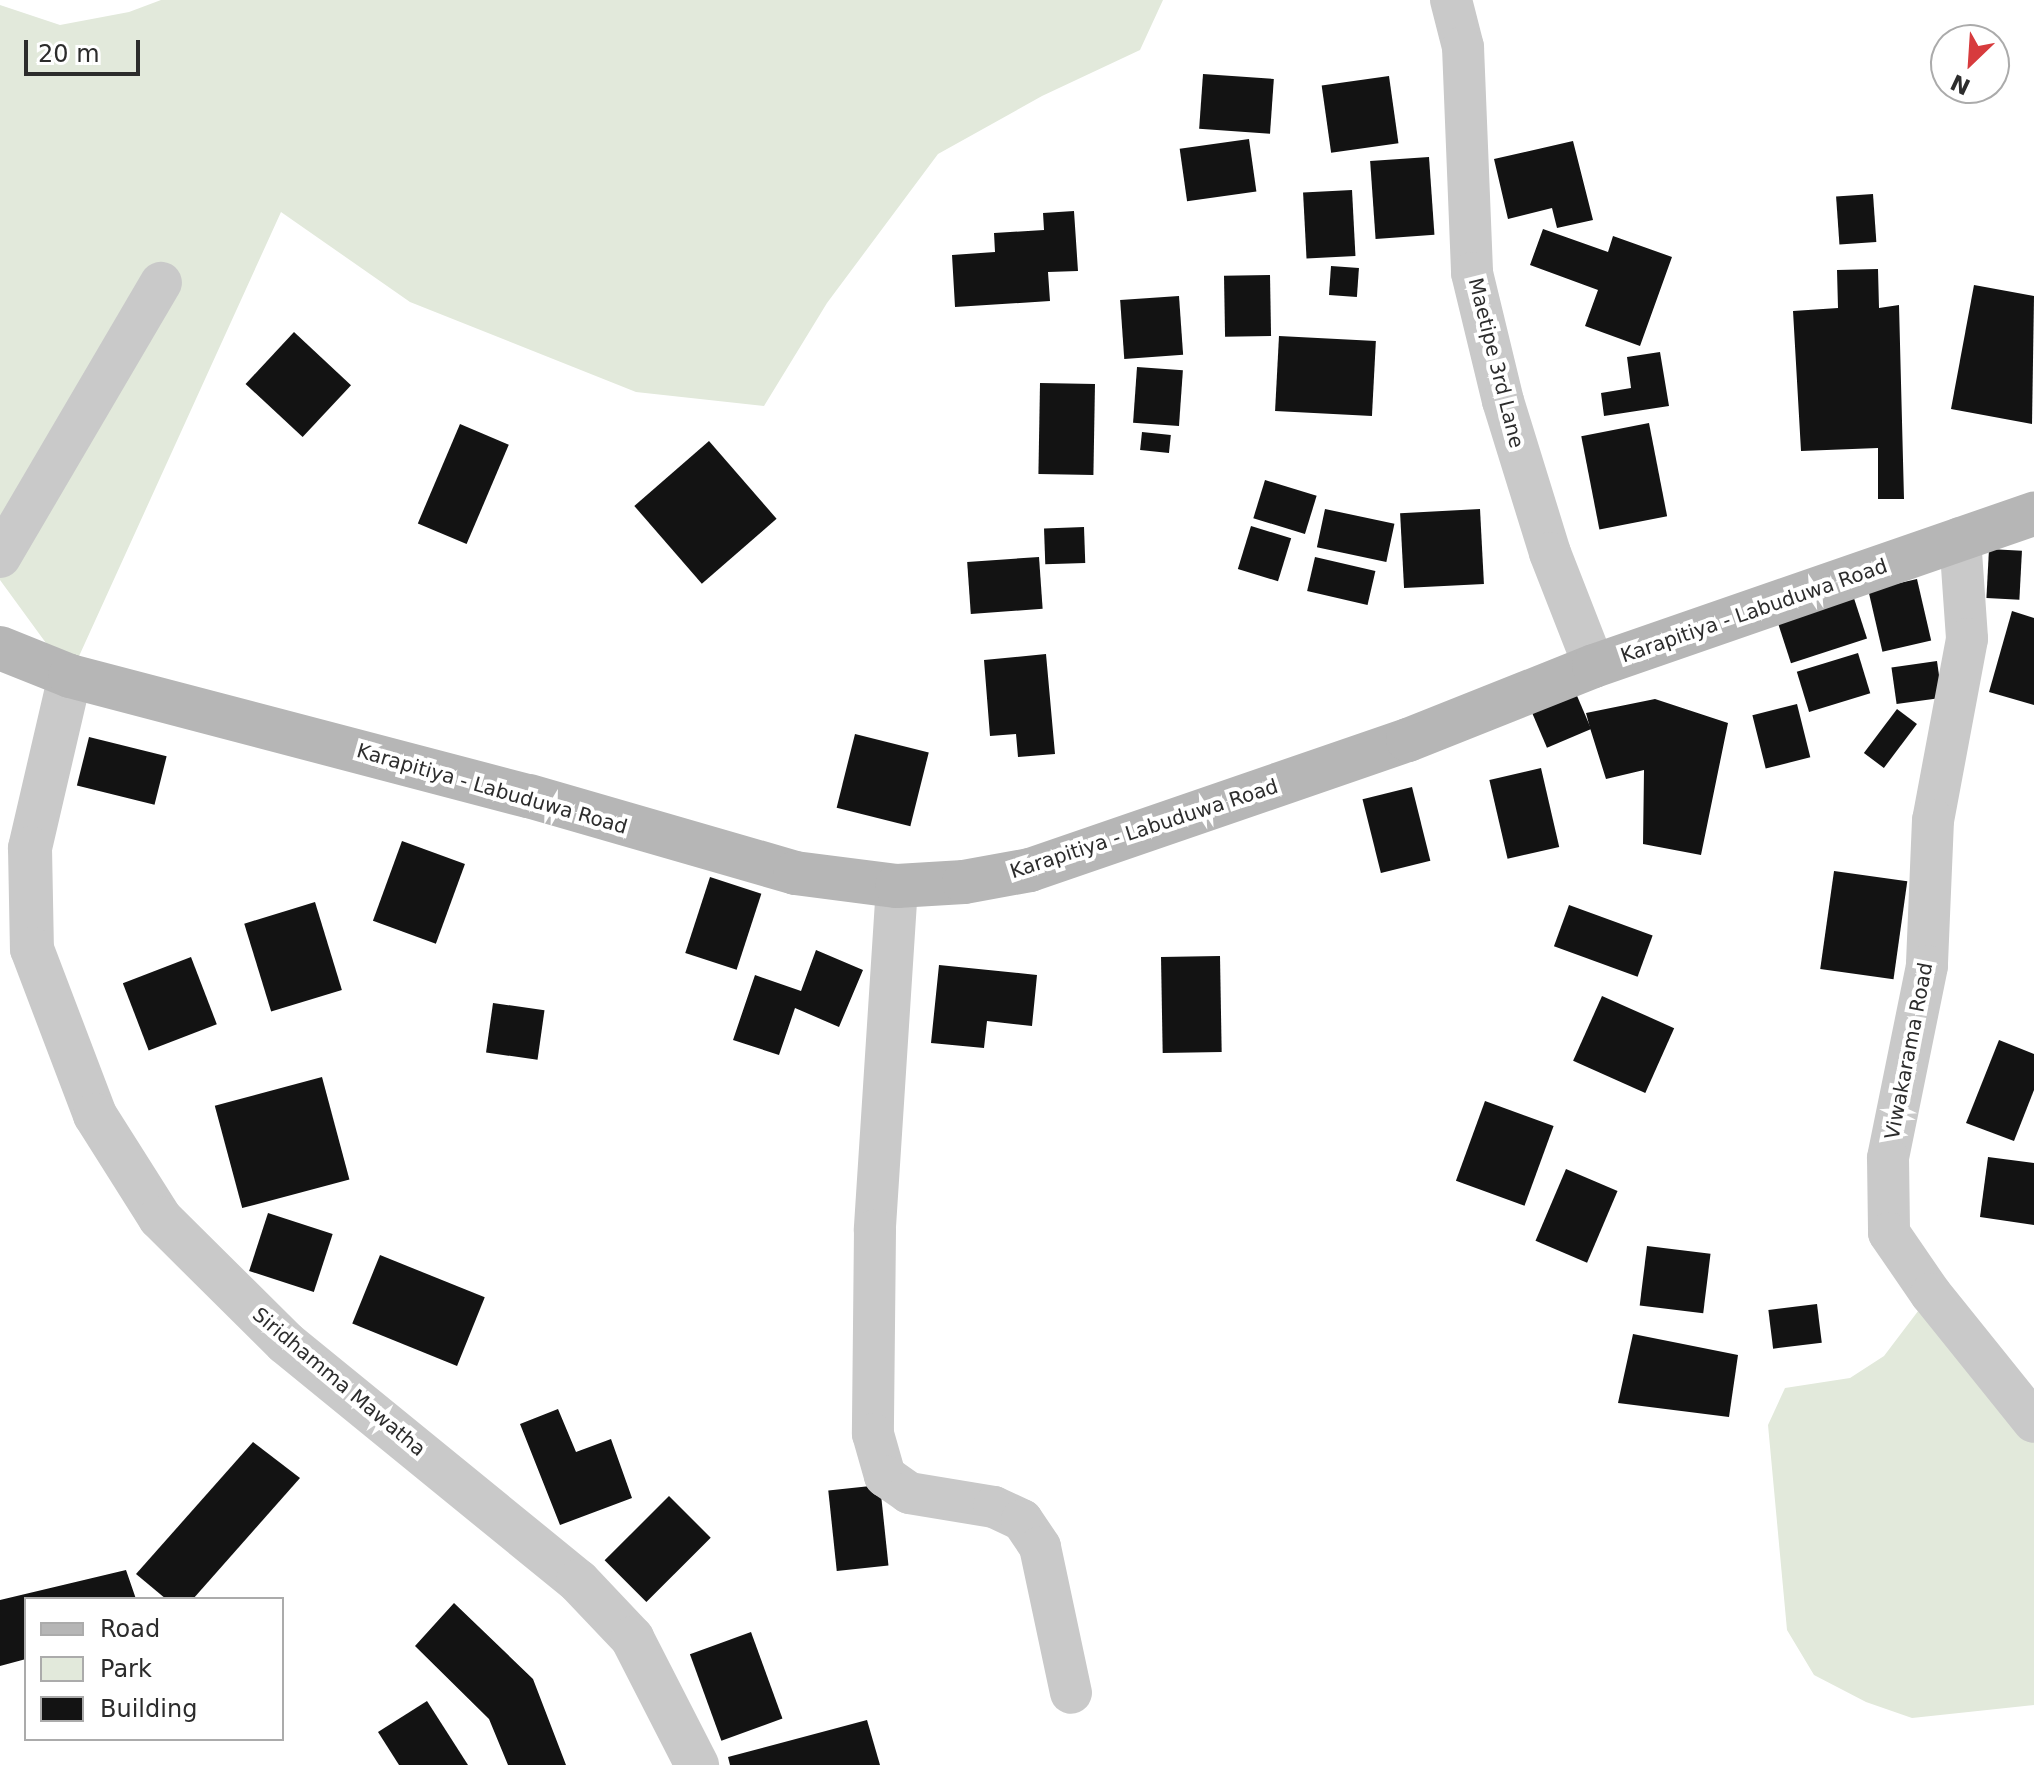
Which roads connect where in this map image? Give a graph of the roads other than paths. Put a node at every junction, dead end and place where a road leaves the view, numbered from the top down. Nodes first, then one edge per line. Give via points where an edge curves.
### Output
1 (1451, 0) edge
2 (161, 283) dead end
3 (2034, 514) edge
4 (1960, 538) junction
5 (0, 557) edge
6 (0, 648) edge
7 (1594, 666) junction
8 (70, 676) junction
9 (897, 886) junction
10 (2034, 1422) edge
11 (1071, 1693) dead end
12 (697, 1765) edge

1 - 7 street, Maetipe 3rd Lane via 1463,47 1472,273 1503,401 1550,553
2 - 5 street
3 - 4 main road, Karapitiya - Labuduwa Road
4 - 7 main road, Karapitiya - Labuduwa Road
4 - 10 street, Viwakarama Road via 1967,639 1933,820 1927,966 1888,1158 1889,1233
6 - 8 main road, Karapitiya - Labuduwa Road
7 - 9 main road, Karapitiya - Labuduwa Road via 1408,740 1030,870 964,882
8 - 9 main road, Karapitiya - Labuduwa Road via 529,796 795,873
8 - 12 street, Siridhamma Mawatha via 30,848 32,949 95,1115 160,1218 286,1343 578,1581 632,1638
9 - 11 street via 875,1230 873,1434 885,1476 909,1493 994,1507 1022,1520 1040,1547

